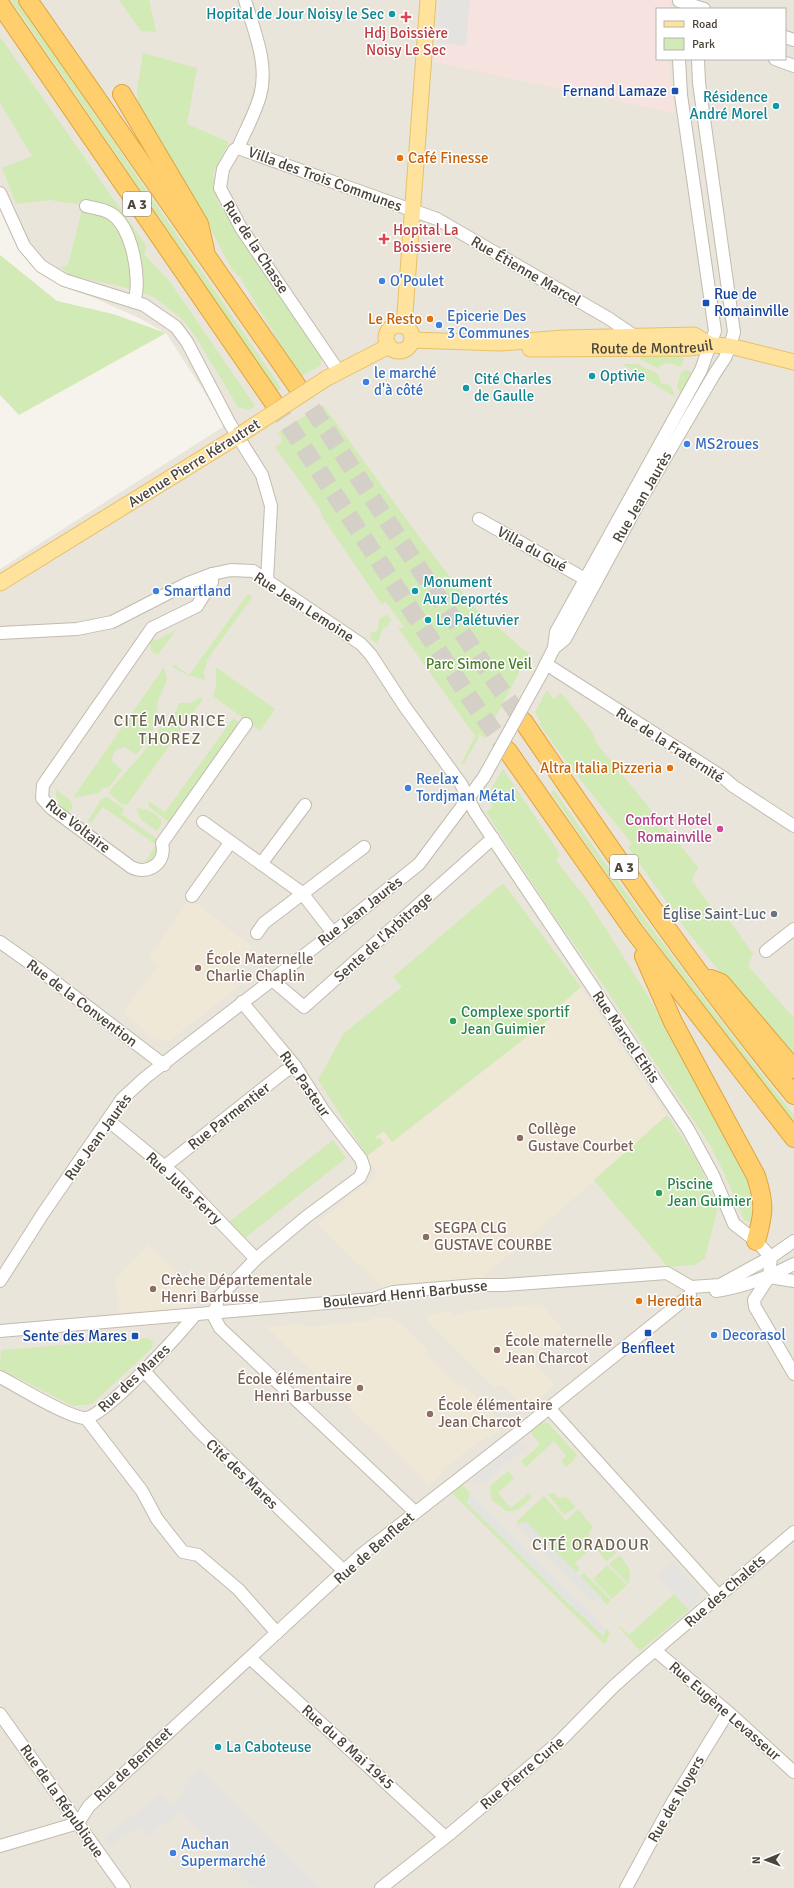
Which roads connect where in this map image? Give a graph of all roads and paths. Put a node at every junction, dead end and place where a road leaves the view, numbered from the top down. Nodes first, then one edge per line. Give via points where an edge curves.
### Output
1 (28, 0) edge
2 (245, 0) edge
3 (428, 0) edge
4 (679, 3) edge
5 (0, 4) edge
6 (698, 6) edge
7 (679, 60) edge
8 (698, 60) edge
9 (778, 60) edge
10 (794, 66) edge
11 (122, 94) dead end
12 (238, 148) junction
13 (0, 194) edge
14 (86, 206) dead end
15 (0, 207) edge
16 (412, 210) junction
17 (206, 256) junction
18 (117, 297) junction
19 (134, 302) junction
20 (404, 326) junction
21 (636, 336) junction
22 (412, 340) junction
23 (500, 343) junction
24 (711, 345) junction
25 (389, 346) junction
26 (730, 346) junction
27 (794, 362) edge
28 (333, 375) junction
29 (297, 386) tunnel mouth
30 (274, 403) tunnel mouth
31 (238, 436) junction
32 (479, 518) dead end
33 (212, 574) junction
34 (585, 579) junction
35 (266, 580) junction
36 (0, 583) edge
37 (0, 632) edge
38 (554, 648) junction
39 (544, 669) junction
40 (523, 721) tunnel mouth
41 (246, 724) dead end
42 (507, 750) tunnel mouth
43 (468, 798) junction
44 (305, 805) dead end
45 (792, 820) edge
46 (203, 822) dead end
47 (493, 838) junction
48 (230, 843) junction
49 (364, 847) dead end
50 (261, 864) junction
51 (302, 893) junction
52 (192, 896) dead end
53 (794, 929) edge
54 (634, 931) junction
55 (257, 933) dead end
56 (333, 933) junction
57 (0, 942) edge
58 (766, 952) dead end
59 (700, 975) junction
60 (272, 979) junction
61 (242, 1002) junction
62 (164, 1065) junction
63 (295, 1066) junction
64 (794, 1069) edge
65 (794, 1095) edge
66 (109, 1121) junction
67 (794, 1138) edge
68 (164, 1167) junction
69 (794, 1240) edge
70 (756, 1241) junction
71 (771, 1257) junction
72 (256, 1259) junction
73 (794, 1264) edge
74 (667, 1273) junction
75 (769, 1277) junction
76 (0, 1281) edge
77 (794, 1281) edge
78 (690, 1295) junction
79 (212, 1313) junction
80 (195, 1315) junction
81 (0, 1331) edge
82 (144, 1371) junction
83 (793, 1372) edge
84 (0, 1377) edge
85 (549, 1408) junction
86 (86, 1418) junction
87 (415, 1512) junction
88 (794, 1532) edge
89 (345, 1572) junction
90 (718, 1596) junction
91 (278, 1633) junction
92 (656, 1651) junction
93 (250, 1658) junction
94 (728, 1712) junction
95 (0, 1714) edge
96 (794, 1772) edge
97 (78, 1823) junction
98 (446, 1837) junction
99 (0, 1846) edge
100 (124, 1888) edge
101 (381, 1888) edge
102 (626, 1888) edge

1 - 17 highway, A 3
2 - 12 street, Rue de la Chasse via 262,59 264,76 260,97
3 - 16 main road
4 - 6 street
5 - 30 highway, A 3
7 - 24 street, Rue Jean Jaurès via 681,95 715,331
8 - 26 street, Rue Jean Jaurès via 699,83 734,332
9 - 10 street
11 - 17 highway via 199,224
12 - 16 street, Villa des Trois Communes
12 - 28 street, Rue de la Chasse via 234,150 224,169 220,188 240,228
13 - 18 street via 24,246 41,266 64,280
14 - 19 street via 110,213 118,219 126,234 135,255 138,292
15 - 18 street via 20,248 37,270 61,286 92,297
16 - 20 main road
16 - 21 street, Rue Étienne Marcel via 437,219
17 - 29 highway, A 3
18 - 19 street
19 - 31 street via 144,304 176,327 187,342
20 - 22 main road via 411,331
20 - 25 main road via 389,329
21 - 23 main road, Route de Montreuil
21 - 24 main road, Route de Montreuil via 694,335
22 - 23 main road, Route de Montreuil
22 - 25 main road via 405,350 394,350
23 - 24 main road, Route de Montreuil via 516,348 568,349 689,348
24 - 26 main road
24 - 34 street, Rue Jean Jaurès via 702,370
25 - 28 main road, Avenue Pierre Kérautret
26 - 27 main road
26 - 38 street, Rue Jean Jaurès via 636,506 565,639
28 - 31 main road, Avenue Pierre Kérautret, bridge
31 - 35 street via 262,475 271,506
31 - 36 main road, Avenue Pierre Kérautret
32 - 34 street, Villa du Gué
33 - 35 street, Rue Jean Lemoine via 231,570 253,571
33 - 37 street, Rue Jean Lemoine via 188,583 112,622 77,629
33 - 41 street, Rue Voltaire via 212,582 197,606 152,628 43,785 42,798 51,808 131,867 142,871 152,869 163,853 162,843
34 - 38 street, Rue Jean Jaurès via 556,632
35 - 43 street, Rue Jean Lemoine via 361,644 461,784
38 - 39 street, Rue Jean Jaurès
39 - 43 street, Rue Jean Jaurès, bridge via 484,777
39 - 45 street, Rue de la Fraternité
40 - 59 highway, A 3
42 - 54 highway, A 3
43 - 47 street, Rue Marcel Ethis
43 - 56 street, Rue Jean Jaurès via 419,864
44 - 50 street
46 - 48 street
47 - 60 street, Sente de l'Arbitrage via 304,1007
47 - 70 street, Rue Marcel Ethis via 688,1129 713,1174 734,1224
48 - 50 street
48 - 52 street
49 - 51 street
50 - 51 street
51 - 55 street via 264,923
51 - 56 street
53 - 58 street
54 - 67 highway, A 3
54 - 70 highway via 673,1022 756,1176 763,1199 762,1220
56 - 60 street, Rue Jean Jaurès
57 - 62 street, Rue de la Convention
59 - 64 highway via 721,983
59 - 65 highway, A 3
60 - 61 street, Rue Jean Jaurès
61 - 62 street, Rue Jean Jaurès
61 - 63 street, Rue Pasteur
62 - 66 street, Rue Jean Jaurès via 122,1099
63 - 68 street, Rue Parmentier
63 - 72 street, Rue Pasteur via 323,1110 361,1159 364,1168 360,1177 306,1217
66 - 68 street, Rue Jules Ferry
66 - 76 street, Rue Jean Jaurès via 44,1212
68 - 72 street, Rue Jules Ferry
69 - 71 street
70 - 71 street, Rue Marcel Ethis
71 - 74 street via 720,1285 691,1288
71 - 75 street
72 - 79 street via 218,1298
73 - 75 street
74 - 78 street
74 - 79 street, Boulevard Henri Barbusse via 393,1292 373,1299
75 - 77 street
75 - 78 street via 736,1288
75 - 83 street via 754,1300
78 - 85 street, Rue de Benfleet
79 - 80 street, Boulevard Henri Barbusse
79 - 87 street via 220,1328
80 - 81 street, Boulevard Henri Barbusse
80 - 82 street, Rue des Mares
82 - 86 street, Rue des Mares via 97,1414
82 - 89 street, Cité des Mares via 200,1432
84 - 86 street, Rue des Mares via 69,1413
85 - 87 street, Rue de Benfleet
85 - 90 street
86 - 91 street via 142,1491 157,1519 183,1552 198,1555 204,1560 238,1589
87 - 89 street, Rue de Benfleet
88 - 90 street, Rue des Chalets
89 - 91 street, Rue de Benfleet
90 - 92 street, Rue des Chalets
91 - 93 street, Rue de Benfleet
92 - 94 street, Rue Eugène Levasseur
92 - 98 street, Rue Pierre Curie via 613,1687 560,1741
93 - 97 street, Rue de Benfleet via 89,1806
93 - 98 street, Rue du 8 Mai 1945
94 - 96 street, Rue Eugène Levasseur
94 - 102 street, Rue des Noyers via 672,1803
95 - 97 street, Rue de la République
97 - 99 street
97 - 100 street, Rue de la République
98 - 101 street, Rue Pierre Curie

